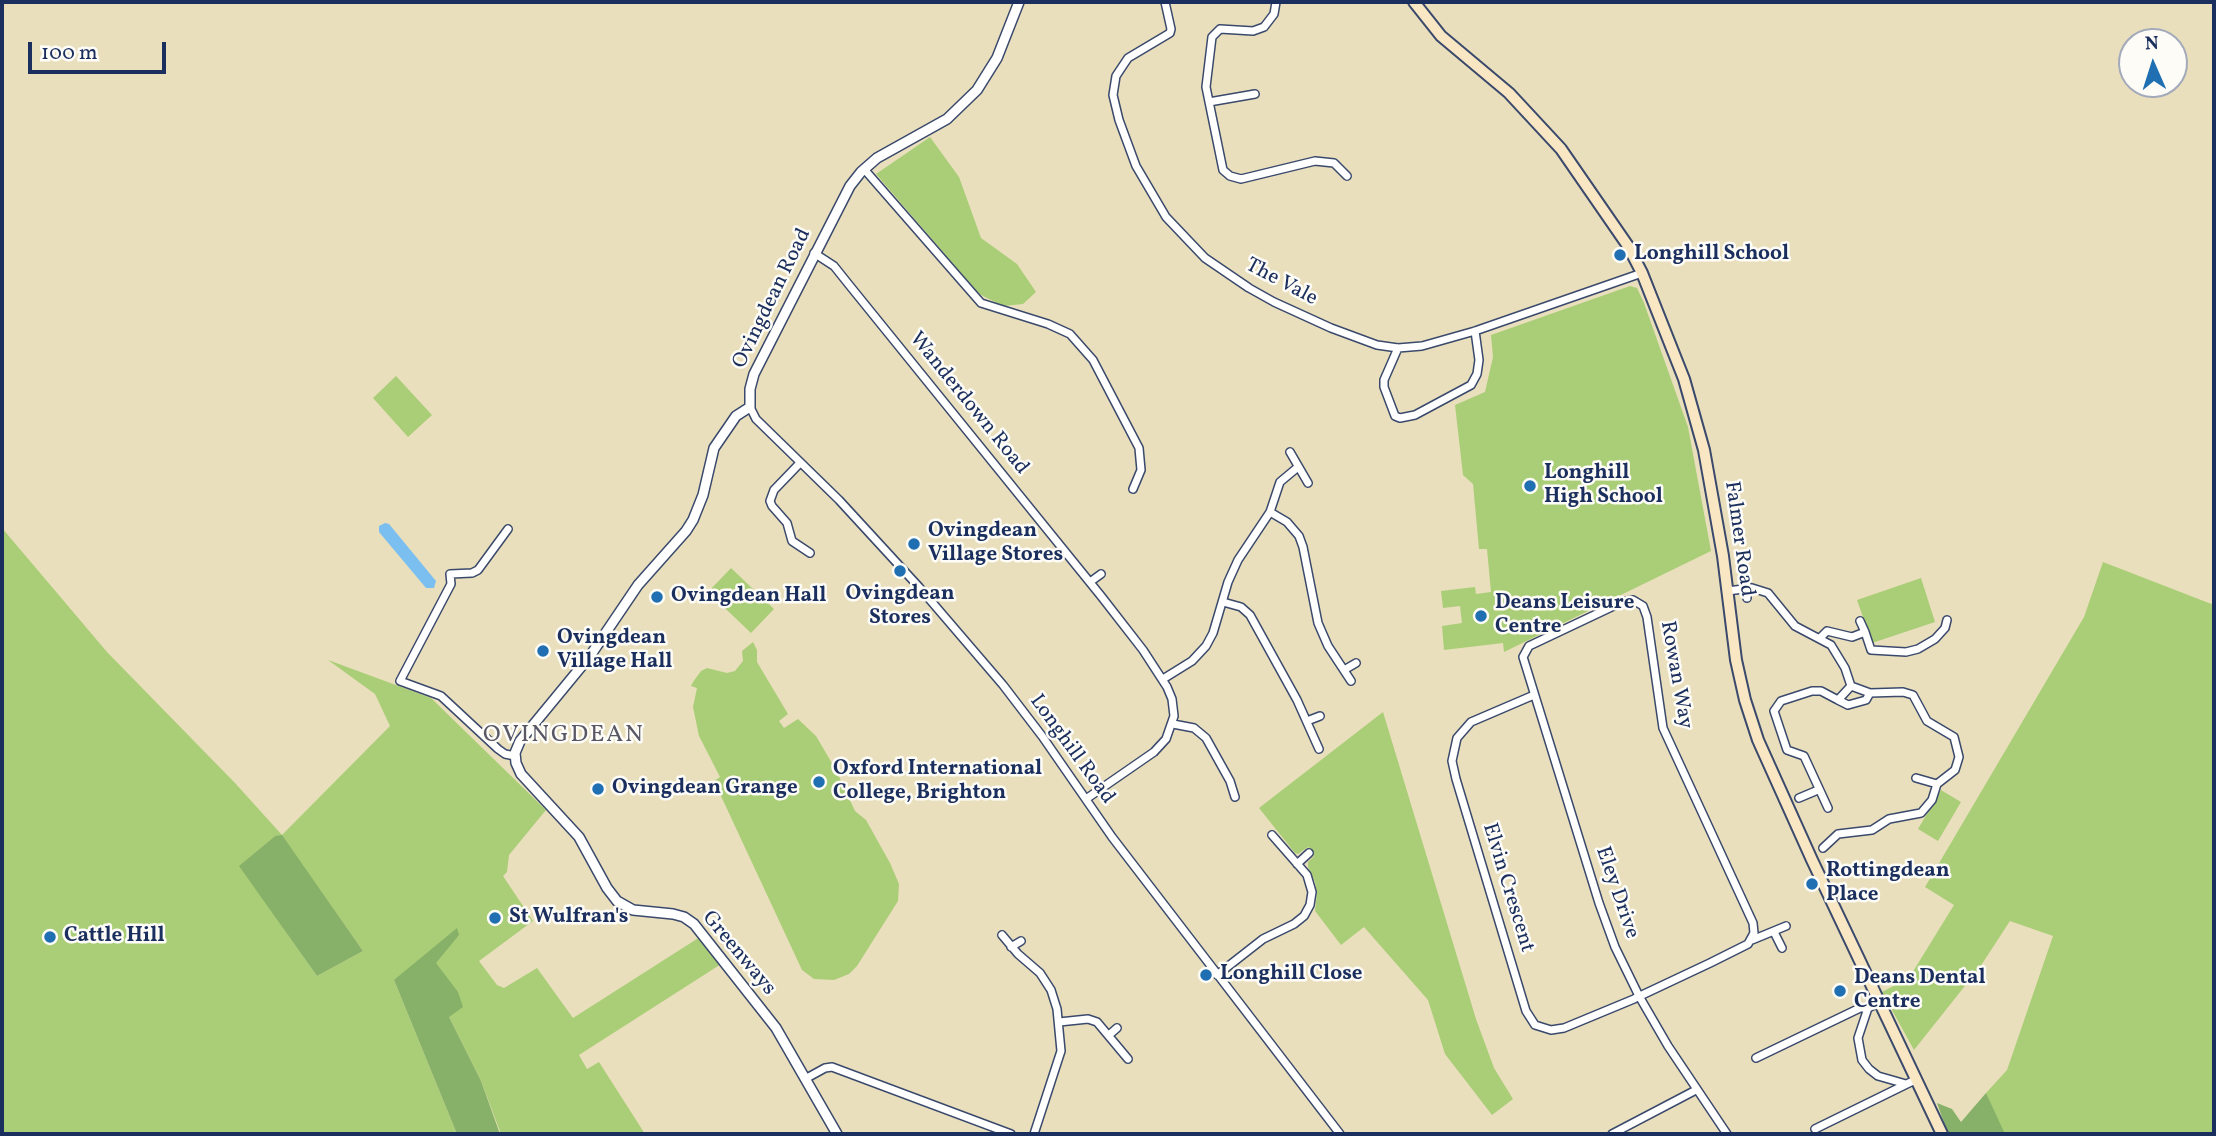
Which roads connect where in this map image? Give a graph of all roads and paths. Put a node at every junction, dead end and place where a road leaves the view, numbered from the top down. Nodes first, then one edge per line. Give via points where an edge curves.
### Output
1 (1019, 2) edge
2 (1165, 2) edge
3 (1276, 2) edge
4 (1414, 2) edge
5 (1255, 94) dead end
6 (1209, 102) junction
7 (864, 169) junction
8 (1348, 176) dead end
9 (814, 253) junction
10 (1642, 273) junction
11 (1475, 331) junction
12 (1398, 348) junction
13 (750, 407) junction
14 (1290, 452) dead end
15 (800, 463) junction
16 (1298, 467) junction
17 (1308, 483) dead end
18 (1133, 489) dead end
19 (1270, 513) junction
20 (508, 529) dead end
21 (792, 541) junction
22 (783, 546) dead end
23 (810, 553) dead end
24 (1101, 574) dead end
25 (1746, 578) dead end
26 (1090, 582) junction
27 (1746, 589) junction
28 (1727, 592) junction
29 (1747, 598) dead end
30 (1223, 602) junction
31 (1860, 621) dead end
32 (1947, 621) dead end
33 (1864, 632) junction
34 (1820, 638) junction
35 (1531, 645) joint
36 (1356, 663) dead end
37 (1344, 670) junction
38 (1163, 680) junction
39 (1351, 681) dead end
40 (1851, 686) junction
41 (1870, 693) junction
42 (1534, 695) junction
43 (1838, 700) junction
44 (1320, 716) dead end
45 (1307, 721) junction
46 (1173, 723) junction
47 (1320, 749) dead end
48 (515, 756) junction
49 (1916, 778) dead end
50 (1937, 784) junction
51 (1818, 790) junction
52 (1235, 797) dead end
53 (1799, 798) dead end
54 (1086, 799) junction
55 (1828, 808) dead end
56 (1272, 835) dead end
57 (1823, 848) dead end
58 (1309, 853) dead end
59 (1297, 864) junction
60 (1786, 926) dead end
61 (1774, 932) junction
62 (1002, 935) dead end
63 (1752, 940) junction
64 (1021, 941) dead end
65 (1012, 947) junction
66 (1782, 948) dead end
67 (1217, 975) junction
68 (1639, 996) junction
69 (1874, 1006) junction
70 (1059, 1022) junction
71 (1117, 1028) dead end
72 (1109, 1035) junction
73 (1756, 1058) dead end
74 (1128, 1059) dead end
75 (805, 1079) junction
76 (1912, 1081) junction
77 (1696, 1090) junction
78 (1815, 1129) dead end
79 (837, 1134) edge
80 (1011, 1134) edge
81 (1034, 1134) edge
82 (1340, 1134) edge
83 (1612, 1134) edge
84 (1727, 1134) edge
85 (1942, 1134) edge

1 - 7 street, Ovingdean Road via 997,58 977,90 947,119
2 - 12 street, The Vale via 1170,33 1128,58 1113,86 1128,148 1154,199 1193,247 1248,288 1331,328
3 - 6 street via 1264,27 1214,33 1206,87
4 - 10 main road, Falmer Road via 1441,36 1509,93 1561,149
5 - 6 street
6 - 8 street via 1223,170 1230,176 1241,179 1315,161 1334,163
7 - 9 street, Ovingdean Road
7 - 18 street via 981,303 1070,334 1093,360 1139,448 1140,470
9 - 13 street, Ovingdean Road via 754,374
9 - 26 street, Wanderdown Road via 838,270
10 - 11 street, The Vale
10 - 28 main road, Falmer Road via 1684,379 1704,450
11 - 12 street, The Vale
11 - 12 street via 1479,360 1472,384 1415,415 1400,418 1395,416 1384,387
13 - 15 street, Longhill Road via 756,419
13 - 48 street via 736,415 714,448 700,507 686,531 638,585 590,656 517,744
14 - 16 street
15 - 21 street via 770,498 786,520
15 - 54 street, Longhill Road via 948,620 1039,732
16 - 17 street
16 - 19 street via 1280,482
19 - 30 street via 1238,560
19 - 37 street via 1287,522 1299,536 1318,623
20 - 48 street via 478,570 450,574 451,584 400,681 441,696 498,749
21 - 22 street
21 - 23 street
24 - 26 street
25 - 27 street
26 - 38 street, Wanderdown Road
27 - 28 street
27 - 29 street
27 - 34 street via 1768,593 1796,626
28 - 69 main road, Falmer Road via 1736,660 1758,740
30 - 38 street via 1206,646
30 - 45 street via 1250,615
31 - 33 street
32 - 33 street via 1935,639 1906,652 1871,650
33 - 34 street via 1852,637 1827,631
34 - 40 street via 1835,650
35 - 42 street, Eley Drive via 1523,657
35 - 63 street, Rowan Way via 1627,600 1643,606 1663,728 1753,923
36 - 37 street
37 - 39 street
38 - 46 street, Wanderdown Road via 1174,706
40 - 41 street
40 - 43 street
41 - 43 street via 1866,700 1848,705
41 - 50 street via 1908,692 1927,721 1954,737 1959,752 1956,765
42 - 68 street, Eley Drive via 1599,903
42 - 68 street, Elvin Crescent via 1471,722 1457,738 1452,757 1527,1014 1538,1027 1554,1030
43 - 51 street via 1812,691 1781,701 1774,710 1787,750 1804,756
44 - 45 street
45 - 47 street
46 - 52 street via 1194,728 1206,738
46 - 54 street via 1158,749
48 - 75 street, Greenways via 525,779 579,837 617,901 633,910 684,916 694,924 771,1021
49 - 50 street
50 - 57 street via 1927,807 1918,814 1889,819 1872,830 1838,834
51 - 53 street
51 - 55 street
54 - 67 street, Longhill Road
56 - 59 street
58 - 59 street
59 - 67 street via 1311,886 1308,910
60 - 61 street
61 - 63 street
61 - 66 street
62 - 65 street
63 - 68 street
64 - 65 street
65 - 70 street via 1040,973 1055,1000
67 - 82 street, Longhill Road
68 - 77 street, Eley Drive
69 - 73 street via 1860,1008
69 - 76 main road, Falmer Road
69 - 76 street via 1858,1038 1862,1059 1878,1076
70 - 72 street via 1093,1020
70 - 81 street via 1061,1051
71 - 72 street
72 - 74 street
75 - 79 street, Greenways
75 - 80 street via 832,1067
76 - 78 street
76 - 85 main road, Falmer Road
77 - 83 street
77 - 84 street, Eley Drive

